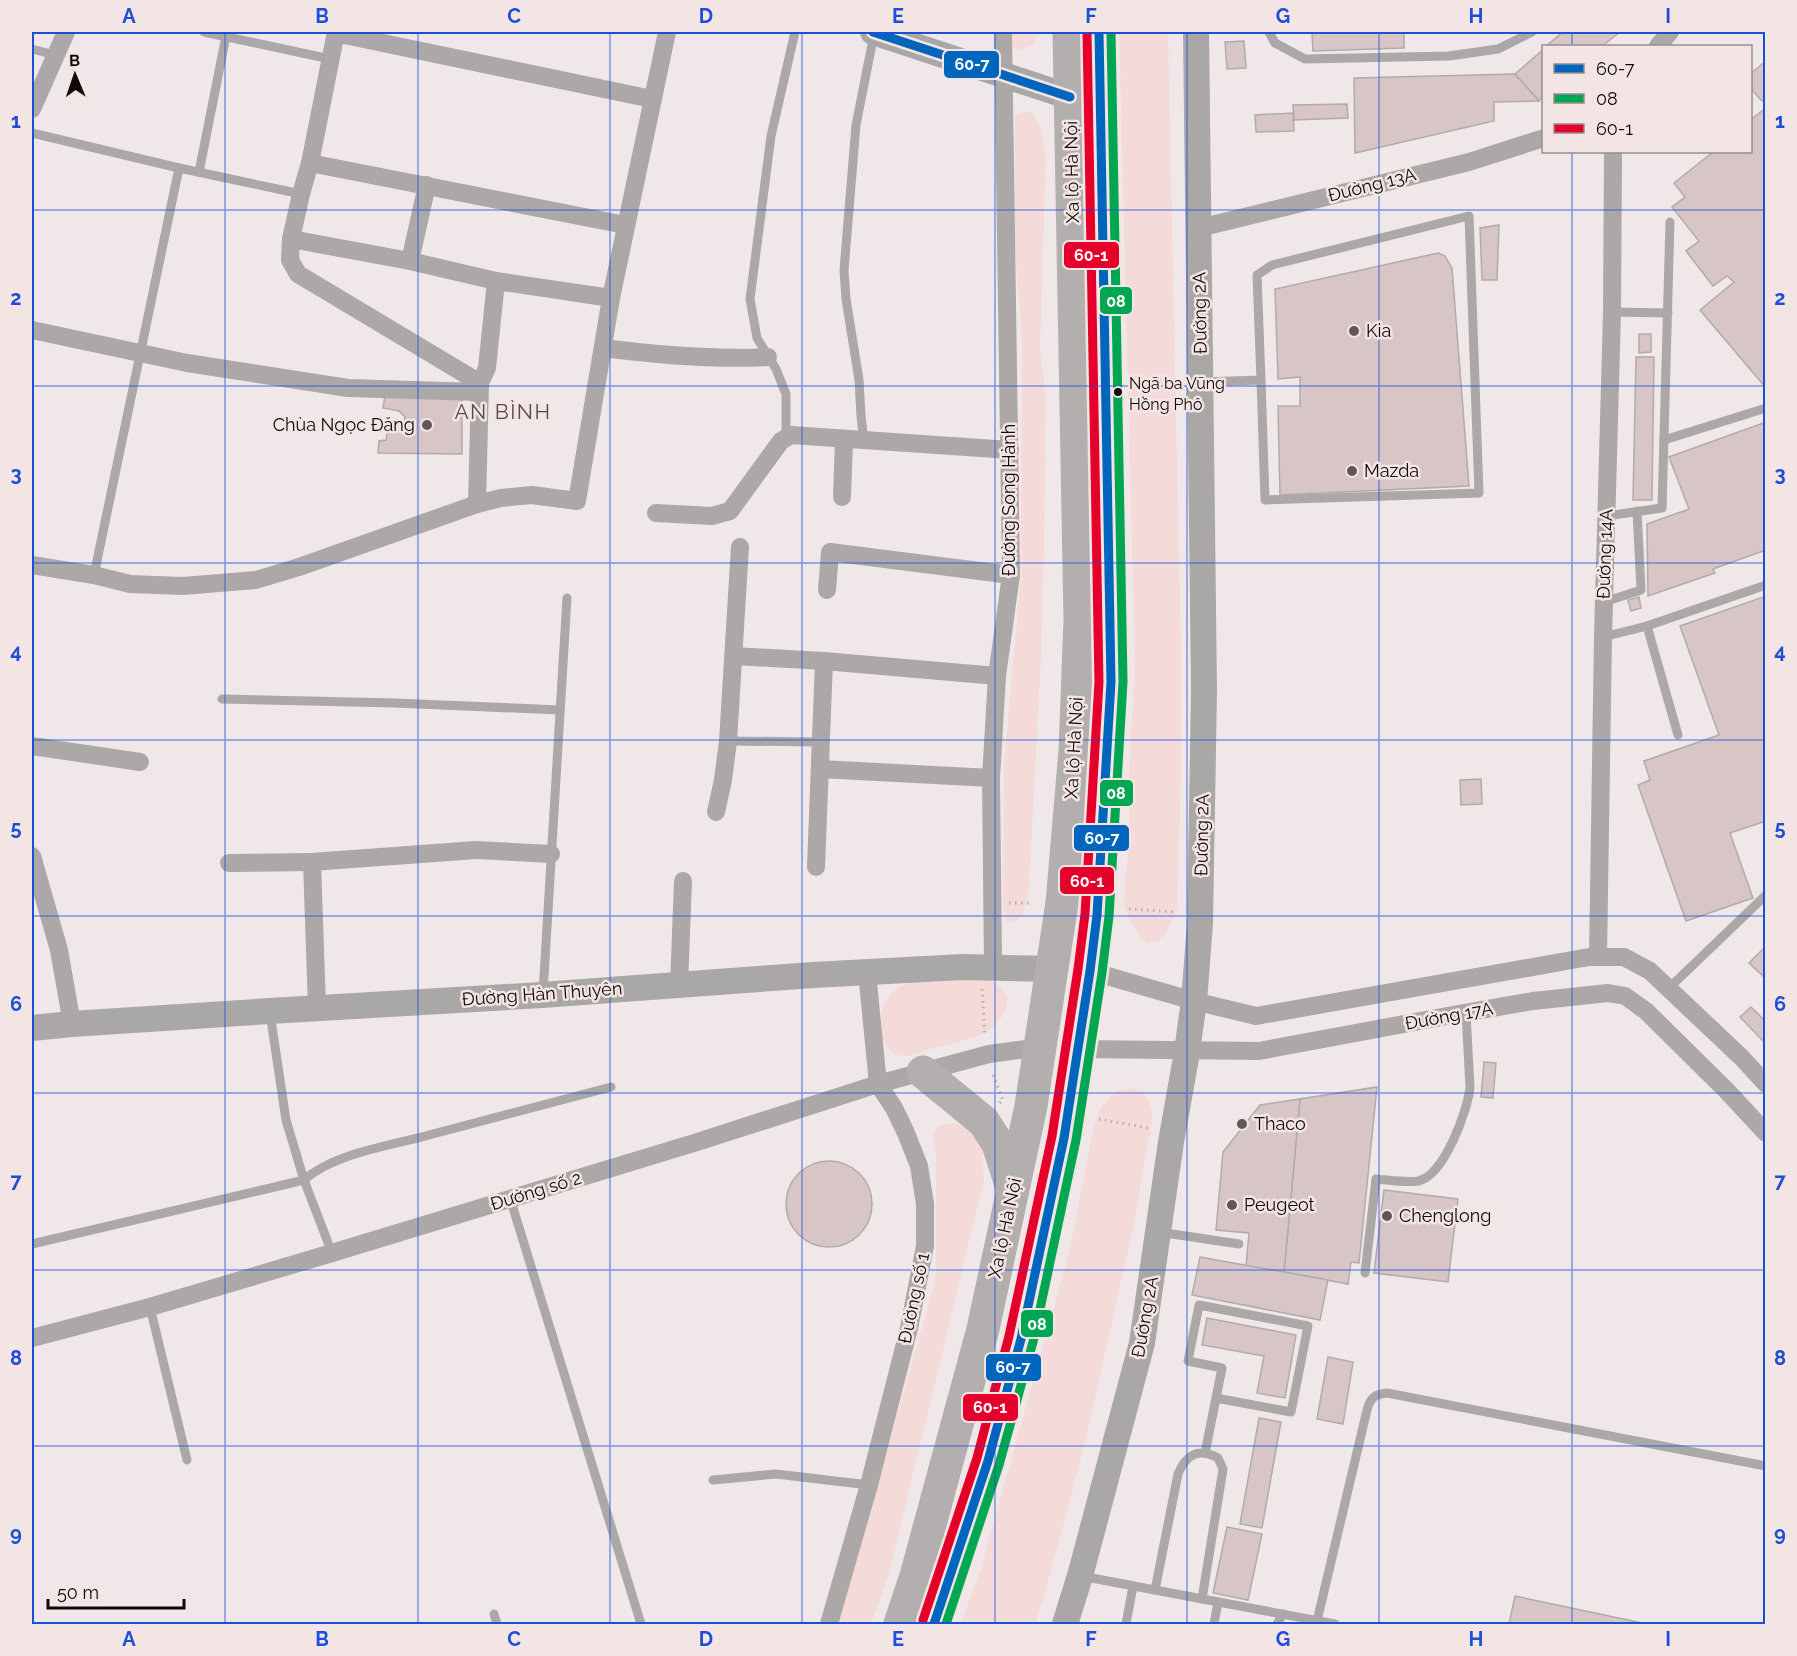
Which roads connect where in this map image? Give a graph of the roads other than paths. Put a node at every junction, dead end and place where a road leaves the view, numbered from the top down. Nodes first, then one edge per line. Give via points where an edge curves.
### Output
1 (66, 32) edge
2 (204, 32) edge
3 (335, 32) edge
4 (667, 32) edge
5 (795, 32) edge
6 (874, 32) edge
7 (1003, 32) edge
8 (1069, 32) edge
9 (1099, 32) edge
10 (1196, 32) edge
11 (1269, 32) edge
12 (1532, 32) edge
13 (1670, 32) edge
14 (229, 35) edge
15 (1659, 45) edge
16 (32, 49) edge
17 (56, 55) junction
18 (330, 59) junction
19 (1005, 74) junction
20 (1070, 97) junction
21 (652, 99) junction
22 (32, 109) edge
23 (32, 133) edge
24 (1542, 139) edge
25 (1612, 153) edge
26 (310, 163) junction
27 (179, 168) junction
28 (199, 172) junction
29 (427, 185) junction
30 (301, 194) junction
31 (1670, 222) dead end
32 (625, 225) junction
33 (1199, 228) junction
34 (291, 239) junction
35 (410, 261) junction
36 (496, 281) junction
37 (611, 298) junction
38 (1612, 312) junction
39 (1668, 313) junction
40 (32, 330) edge
41 (603, 348) junction
42 (140, 352) junction
43 (768, 357) junction
44 (1261, 380) junction
45 (1201, 382) junction
46 (480, 388) junction
47 (1766, 408) edge
48 (786, 437) junction
49 (844, 440) junction
50 (1664, 440) junction
51 (864, 441) junction
52 (1010, 450) junction
53 (842, 497) dead end
54 (477, 504) junction
55 (1637, 511) junction
56 (656, 513) dead end
57 (1606, 516) junction
58 (740, 547) dead end
59 (32, 565) edge
60 (94, 575) junction
61 (1011, 575) junction
62 (1766, 585) edge
63 (827, 590) dead end
64 (567, 598) dead end
65 (1604, 602) junction
66 (1647, 626) junction
67 (1603, 637) junction
68 (733, 656) junction
69 (824, 662) junction
70 (997, 676) junction
71 (222, 699) dead end
72 (560, 710) junction
73 (1678, 735) dead end
74 (728, 741) junction
75 (821, 742) junction
76 (32, 746) edge
77 (140, 762) dead end
78 (820, 769) junction
79 (991, 778) junction
80 (716, 812) dead end
81 (551, 854) junction
82 (32, 856) edge
83 (312, 862) junction
84 (229, 863) dead end
85 (816, 867) dead end
86 (683, 881) dead end
87 (1766, 895) edge
88 (1598, 957) junction
89 (1052, 969) junction
90 (867, 972) junction
91 (1090, 972) junction
92 (987, 975) junction
93 (680, 985) junction
94 (1669, 988) junction
95 (542, 995) junction
96 (1194, 1001) junction
97 (317, 1008) junction
98 (270, 1011) junction
99 (1466, 1012) junction
100 (72, 1024) junction
101 (32, 1028) edge
102 (1041, 1047) junction
103 (1078, 1049) junction
104 (1187, 1050) junction
105 (923, 1072) junction
106 (878, 1084) junction
107 (1766, 1084) edge
108 (611, 1087) dead end
109 (1766, 1133) edge
110 (304, 1180) junction
111 (1014, 1192) junction
112 (510, 1198) junction
113 (1159, 1232) junction
114 (32, 1244) edge
115 (1239, 1244) dead end
116 (332, 1253) junction
117 (1365, 1273) dead end
118 (150, 1307) junction
119 (32, 1338) edge
120 (1216, 1398) junction
121 (1205, 1453) junction
122 (188, 1460) dead end
123 (1766, 1466) edge
124 (713, 1480) dead end
125 (868, 1485) junction
126 (1080, 1576) junction
127 (1133, 1586) junction
128 (1155, 1590) junction
129 (1202, 1599) junction
130 (1218, 1602) junction
131 (494, 1614) dead end
132 (1283, 1614) junction
133 (1317, 1621) junction
134 (497, 1624) edge
135 (640, 1624) edge
136 (829, 1624) edge
137 (900, 1624) edge
138 (934, 1624) edge
139 (1065, 1624) edge
140 (1127, 1624) edge
141 (1214, 1624) edge
142 (1277, 1624) edge
143 (1335, 1624) edge

1 - 17 street
2 - 14 lane
3 - 18 street
3 - 21 street
4 - 21 street
5 - 43 lane via 771,136 750,299 757,338
6 - 19 street
6 - 51 lane via 856,125 844,270
7 - 19 street, Đường Song Hành
8 - 20 highway, Xa lộ Hà Nội
9 - 91 highway, Xa lộ Hà Nội via 1111,682 1101,865
10 - 33 street, Đường 2A
11 - 12 lane via 1275,43 1305,59 1449,57 1498,49
13 - 15 street
14 - 18 lane
14 - 28 lane
16 - 17 lane
17 - 22 street
18 - 26 street
19 - 20 street
19 - 52 street, Đường Song Hành
20 - 89 highway, Xa lộ Hà Nội via 1080,620 1075,751 1062,903
21 - 32 street
23 - 27 lane
24 - 33 street, Đường 13A via 1469,162
25 - 38 street, Đường 14A
26 - 29 street
26 - 30 street
27 - 28 lane
27 - 42 lane
28 - 30 lane
29 - 32 street
29 - 35 street
30 - 34 street
31 - 39 lane
32 - 37 street
33 - 45 street, Đường 2A
34 - 35 street
34 - 46 street via 290,260 298,274
35 - 36 street
36 - 37 street
36 - 46 street via 487,368
37 - 41 street
38 - 39 lane
38 - 57 street, Đường 14A
39 - 50 lane
40 - 42 street
41 - 43 street via 712,358
41 - 54 street via 577,501 532,495
42 - 46 street via 348,388
42 - 60 lane
43 - 48 lane via 786,394
44 - 44 lane via 1265,500 1479,493 1469,216 1272,265 1257,275
44 - 45 lane
45 - 96 street, Đường 2A via 1204,690 1200,922
46 - 54 street
47 - 50 lane
48 - 49 street
48 - 56 street via 730,511 712,516
49 - 51 street
49 - 53 street
50 - 55 lane via 1662,508
51 - 52 street
52 - 61 street, Đường Song Hành
54 - 60 street via 256,580 183,586 130,584
55 - 57 lane
55 - 65 lane via 1641,590
57 - 65 street, Đường 14A
58 - 68 street
59 - 60 street
61 - 63 street via 830,552
61 - 70 street, Đường Song Hành
62 - 66 lane
64 - 72 lane
65 - 67 street, Đường 14A
66 - 67 lane
66 - 73 lane
67 - 88 street, Đường 14A
68 - 69 street
68 - 74 street
69 - 70 street
69 - 75 street
70 - 79 street, Đường Song Hành
71 - 72 lane
72 - 81 lane
74 - 75 lane
74 - 80 street
75 - 78 street
76 - 77 street
78 - 79 street
78 - 85 street
79 - 92 street, Đường Song Hành
81 - 83 street via 476,850
81 - 95 lane
82 - 100 street via 58,950
83 - 84 street
83 - 97 street
86 - 93 street
87 - 94 lane
88 - 94 street, Đường 17A via 1624,957 1650,971
88 - 96 street, Đường 17A via 1256,1016
89 - 91 highway
89 - 92 street, Đường Hàn Thuyên
89 - 102 highway, Xa lộ Hà Nội
90 - 92 street, Đường Hàn Thuyên via 963,967
90 - 93 street, Đường Hàn Thuyên
90 - 106 street, Đường số 1
91 - 96 street, Đường 17A
91 - 103 highway, Xa lộ Hà Nội
93 - 95 street, Đường Hàn Thuyên
94 - 107 street, Đường 17A
95 - 97 street, Đường Hàn Thuyên
96 - 104 street, Đường 2A
97 - 98 street, Đường Hàn Thuyên
98 - 100 street, Đường Hàn Thuyên
98 - 110 lane via 286,1120
99 - 104 street, Đường 17A via 1259,1051
99 - 109 street, Đường 17A via 1585,995 1625,996 1646,1011
99 - 117 lane via 1470,1087 1463,1118 1434,1173 1419,1181 1376,1179
100 - 101 street, Đường Hàn Thuyên
102 - 103 highway
102 - 105 street, Đường số 2 via 989,1054
102 - 111 highway, Xa lộ Hà Nội
103 - 104 street, Đường 17A
103 - 138 highway, Xa lộ Hà Nội via 1022,1339 988,1461
104 - 113 street, Đường 2A
105 - 106 street, Đường số 2
105 - 111 highway via 984,1122 999,1144
106 - 112 street, Đường số 2
106 - 125 street, Đường số 1 via 894,1108 919,1166 925,1204 925,1246 909,1328
108 - 110 lane via 377,1148 331,1162
110 - 114 lane
110 - 116 lane
111 - 137 highway, Xa lộ Hà Nội via 983,1329
112 - 116 street, Đường số 2
112 - 135 lane
113 - 115 lane
113 - 126 street, Đường 2A via 1140,1354
116 - 118 street, Đường số 2
118 - 119 street, Đường số 2
118 - 122 lane
120 - 120 lane via 1222,1368 1188,1361 1199,1305 1308,1326 1291,1412
120 - 121 lane
121 - 128 lane via 1186,1460 1178,1474
121 - 129 lane via 1218,1458 1223,1469
123 - 133 lane via 1379,1393 1369,1402
124 - 125 lane via 776,1474
125 - 136 street, Đường số 1
126 - 127 lane
126 - 139 street, Đường 2A
127 - 128 lane
127 - 140 lane
128 - 129 lane
129 - 130 lane
130 - 132 lane
130 - 141 lane
131 - 134 lane
132 - 133 lane
132 - 142 lane
133 - 143 lane

